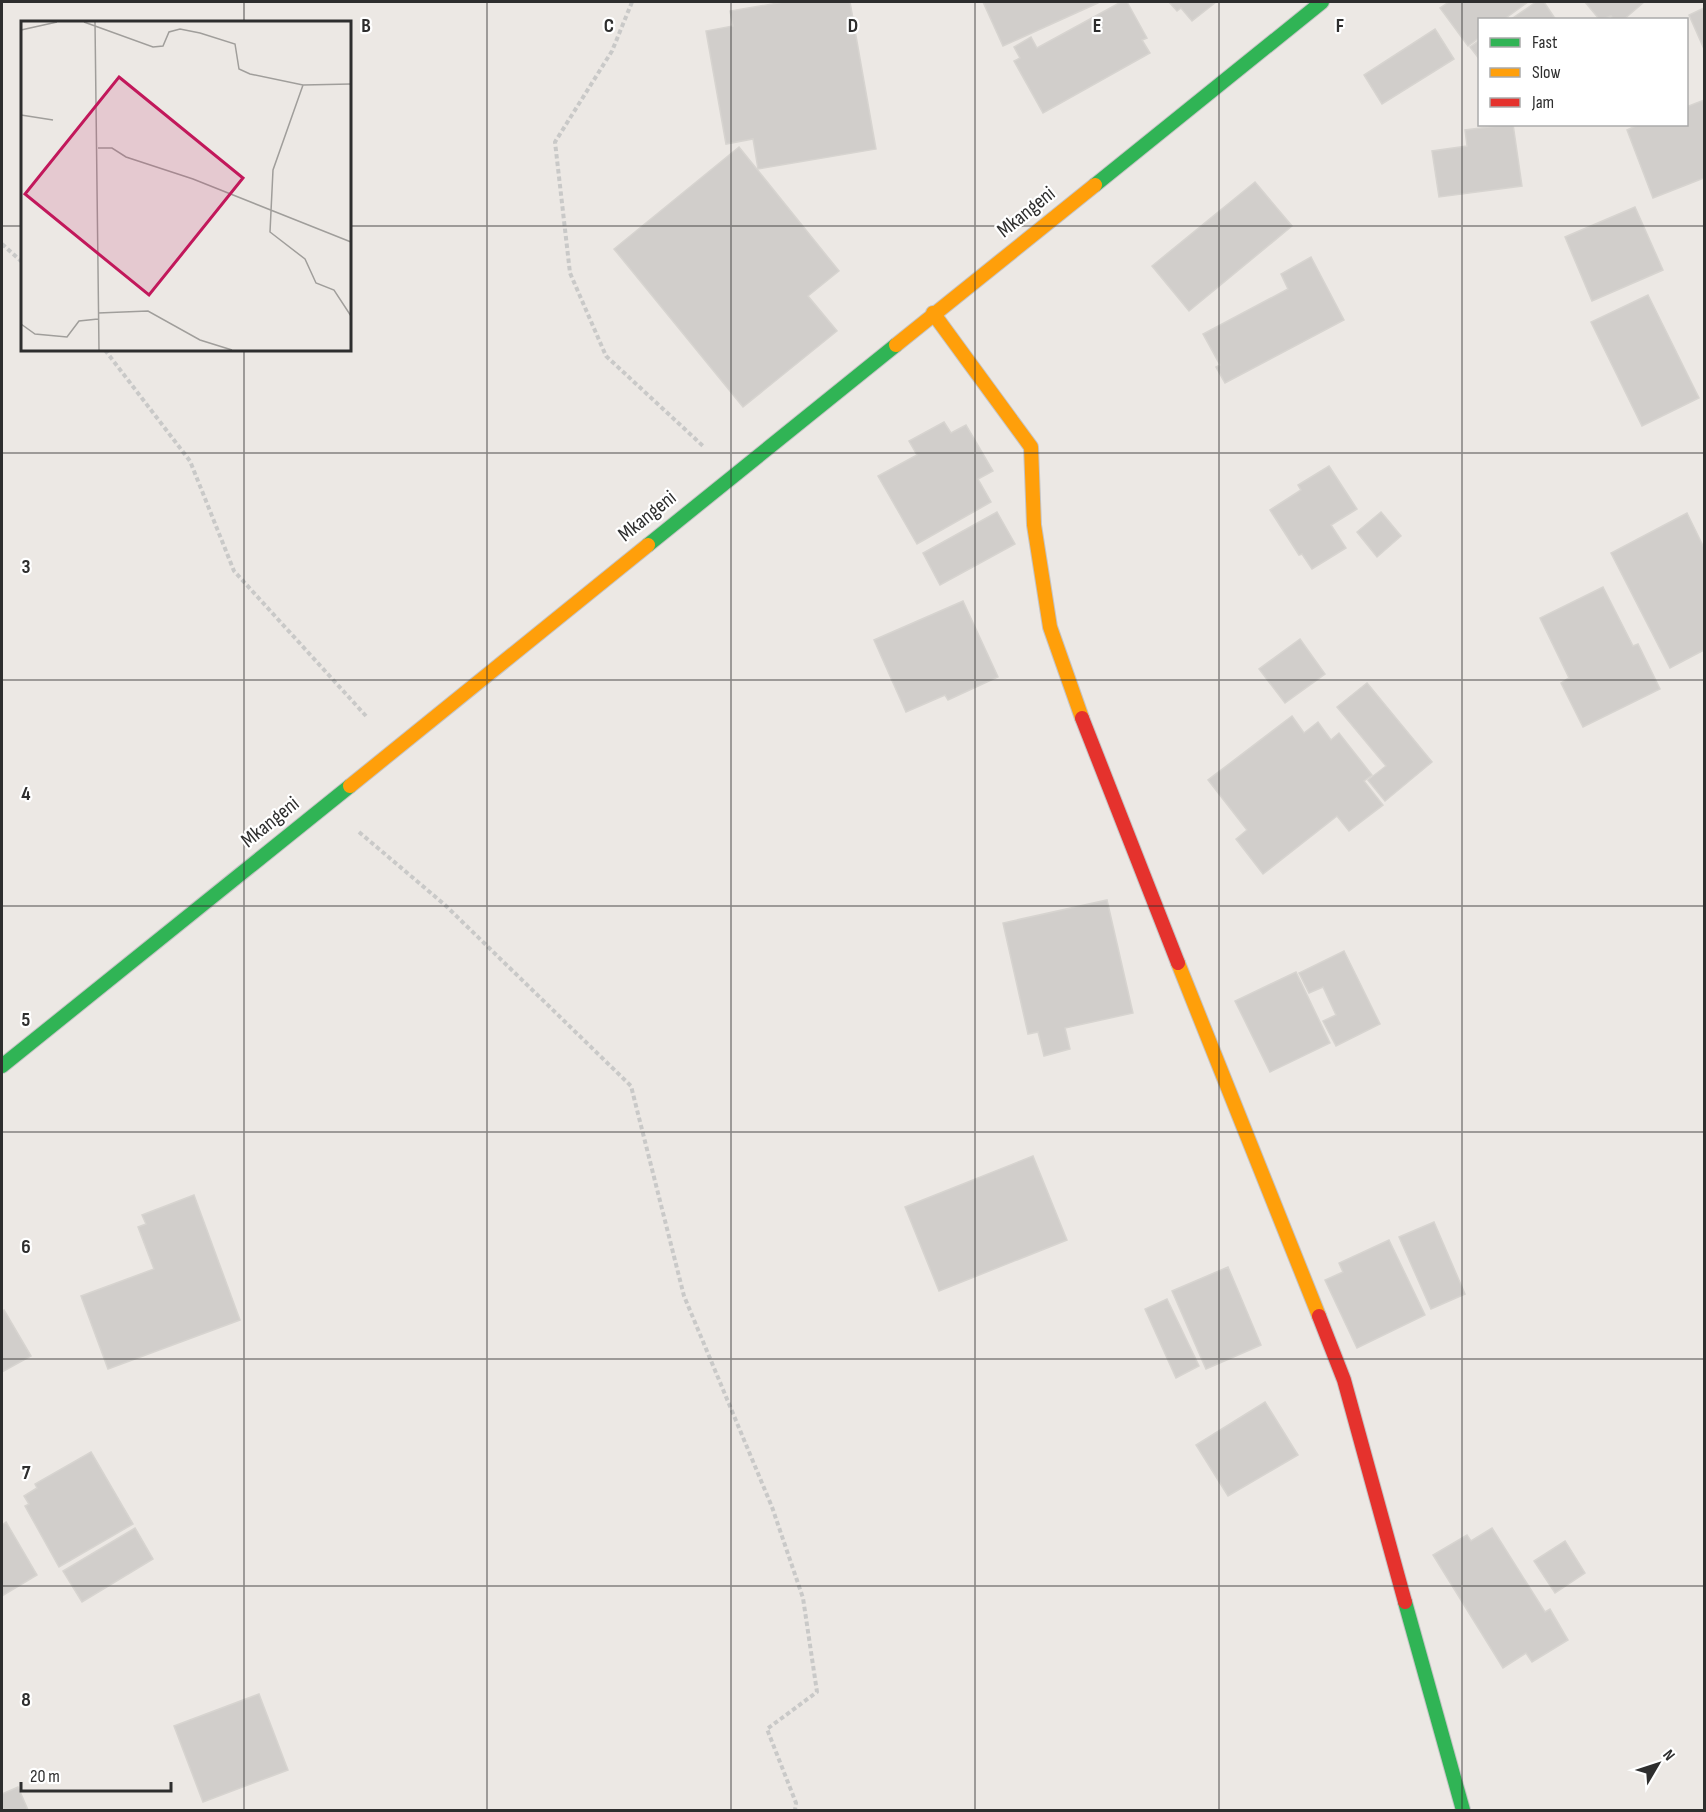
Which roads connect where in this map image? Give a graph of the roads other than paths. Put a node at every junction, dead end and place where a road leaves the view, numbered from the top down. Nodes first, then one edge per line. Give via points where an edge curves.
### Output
1 (1322, 2) edge
2 (933, 314) junction
3 (2, 1066) edge
4 (1463, 1810) edge

1 - 2 street, Mkangeni
2 - 3 street, Mkangeni
2 - 4 street via 1031,447 1034,525 1050,627 1102,773 1344,1380

